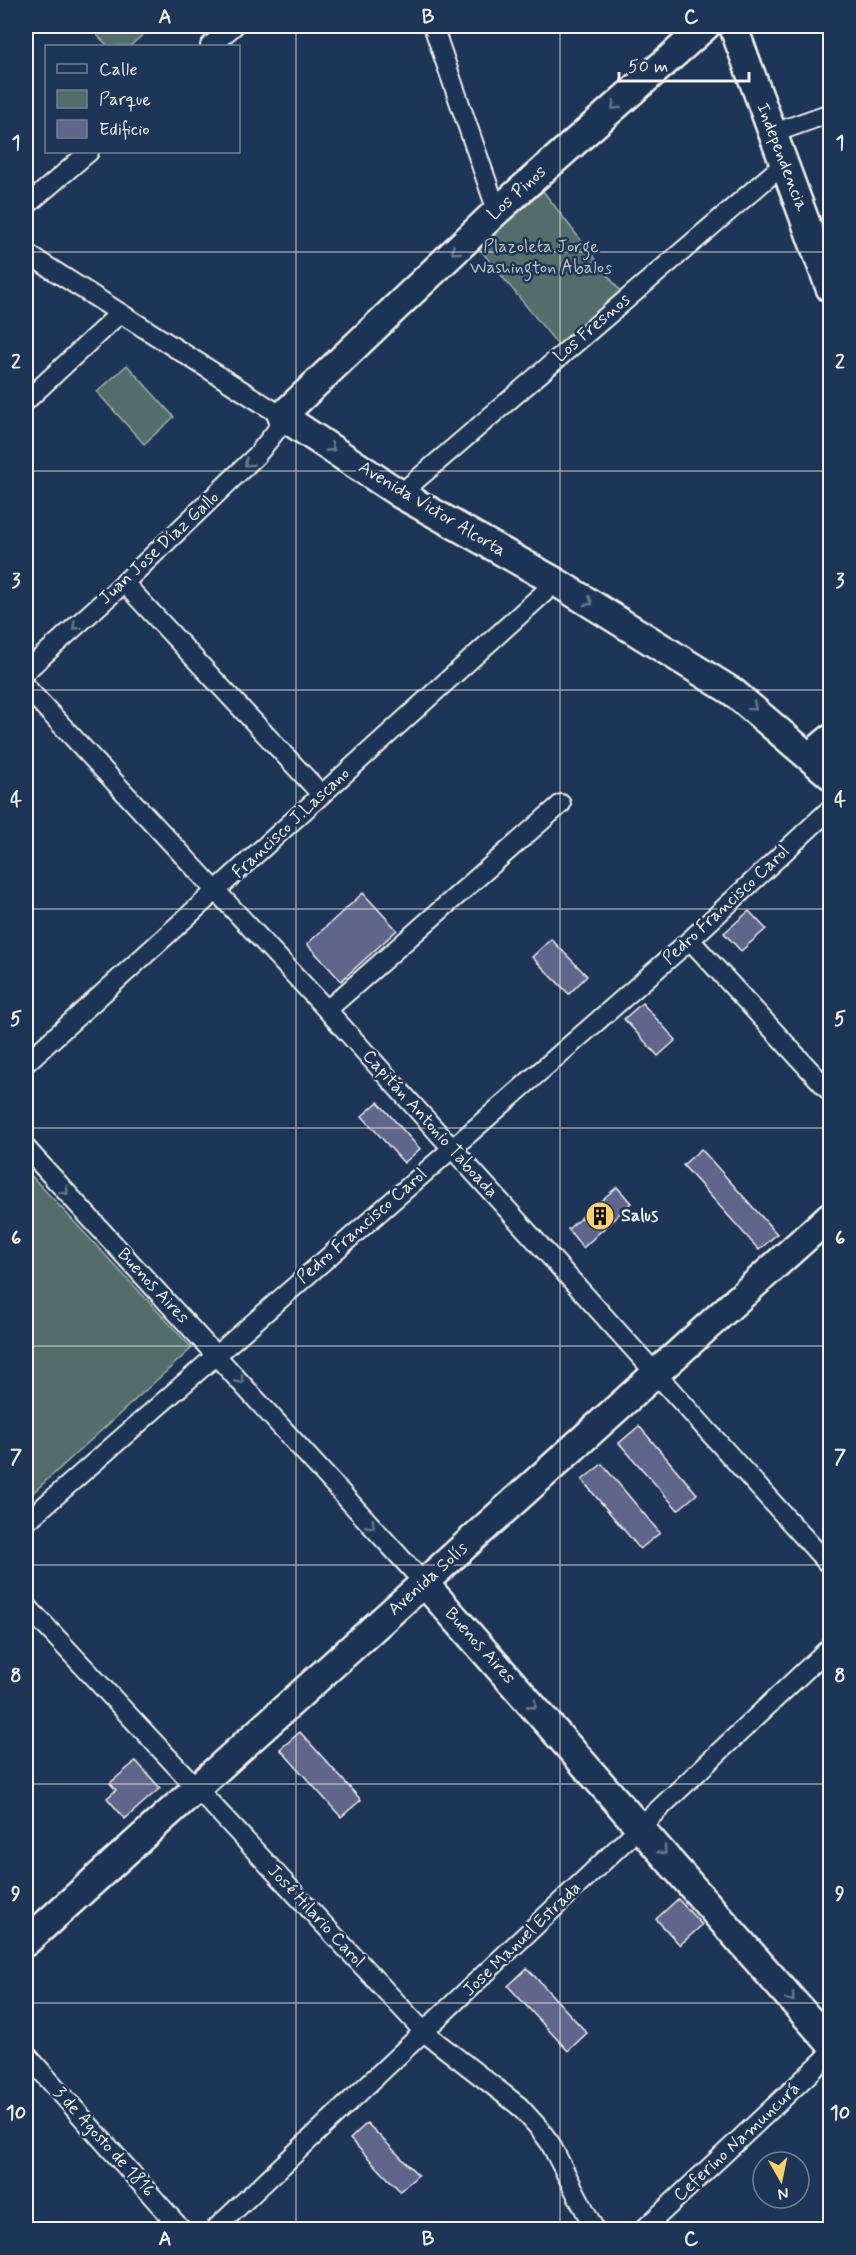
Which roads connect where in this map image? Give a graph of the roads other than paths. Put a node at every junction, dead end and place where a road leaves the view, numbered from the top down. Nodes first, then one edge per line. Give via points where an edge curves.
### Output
1 (234, 26) edge
2 (432, 26) edge
3 (701, 30) edge
4 (737, 36) edge
5 (211, 45) edge
6 (831, 113) edge
7 (774, 133) junction
8 (88, 153) edge
9 (785, 163) junction
10 (26, 206) edge
11 (497, 211) junction
12 (26, 253) edge
13 (831, 288) edge
14 (120, 313) junction
15 (26, 401) edge
16 (282, 416) junction
17 (400, 494) junction
18 (124, 582) junction
19 (556, 582) junction
20 (26, 671) edge
21 (26, 687) edge
22 (831, 739) edge
23 (810, 756) junction
24 (831, 775) edge
25 (321, 794) junction
26 (561, 804) dead end
27 (831, 809) edge
28 (217, 891) junction
29 (690, 940) junction
30 (327, 1010) junction
31 (26, 1063) edge
32 (831, 1092) edge
33 (26, 1148) edge
34 (451, 1148) junction
35 (831, 1216) edge
36 (216, 1354) junction
37 (658, 1373) junction
38 (26, 1522) edge
39 (831, 1566) edge
40 (424, 1583) junction
41 (26, 1605) edge
42 (831, 1647) edge
43 (196, 1788) junction
44 (640, 1825) junction
45 (26, 1942) edge
46 (425, 2033) junction
47 (831, 2043) edge
48 (26, 2054) edge
49 (831, 2054) edge
50 (182, 2229) edge
51 (214, 2229) edge
52 (595, 2229) edge
53 (643, 2229) edge

1 - 5 street
2 - 11 street
3 - 4 main road
3 -> 11 main road, Los Pinos
4 - 7 main road, Independencia
6 - 7 street
7 - 9 main road, Independencia
8 - 10 street
9 - 13 main road, Independencia
9 - 17 street, Los Fresnos
11 -> 16 main road, Los Pinos
12 - 14 street, Avenida Victor Alcorta
14 - 15 street
14 - 16 street, Avenida Victor Alcorta
16 -> 17 main road, Avenida Victor Alcorta
16 -> 18 street, Juan Jose Díaz Gallo via 276,431 257,455
17 - 19 main road, Avenida Victor Alcorta
18 -> 20 street, Juan Jose Díaz Gallo
18 - 25 street
19 -> 23 main road, Avenida Victor Alcorta via 734,692
19 - 25 street, Francisco J.Lascano
21 - 28 street, Capitán Antonio Taboada
22 - 23 main road
23 - 24 main road, Avenida Victor Alcorta
25 - 28 street, Francisco J.Lascano
26 - 30 street
27 - 29 street, Pedro Francisco Carol
28 - 30 street, Capitán Antonio Taboada
28 - 31 street, Francisco J.Lascano
29 - 32 street
29 - 34 street, Pedro Francisco Carol
30 - 34 street, Capitán Antonio Taboada
33 -> 36 street, Buenos Aires
34 - 36 street, Pedro Francisco Carol
34 - 37 street, Capitán Antonio Taboada
35 - 37 main road, Avenida Solís
36 - 38 street, Pedro Francisco Carol
36 -> 40 street, Buenos Aires
37 - 39 street, Capitán Antonio Taboada
37 - 40 main road, Avenida Solís
40 - 43 main road, Avenida Solís
40 -> 44 main road, Buenos Aires
41 - 43 street, José Hilario Carol
42 - 44 street, Jose Manuel Estrada
43 - 45 main road, Avenida Solís
43 - 46 street, José Hilario Carol
44 - 46 street, Jose Manuel Estrada
44 -> 47 main road, Buenos Aires
46 - 51 street, Jose Manuel Estrada
46 - 52 street, José Hilario Carol via 519,2106 539,2128
48 - 50 street, 3 de Agosto de 1816
49 - 53 street, Ceferino Namuncurá

